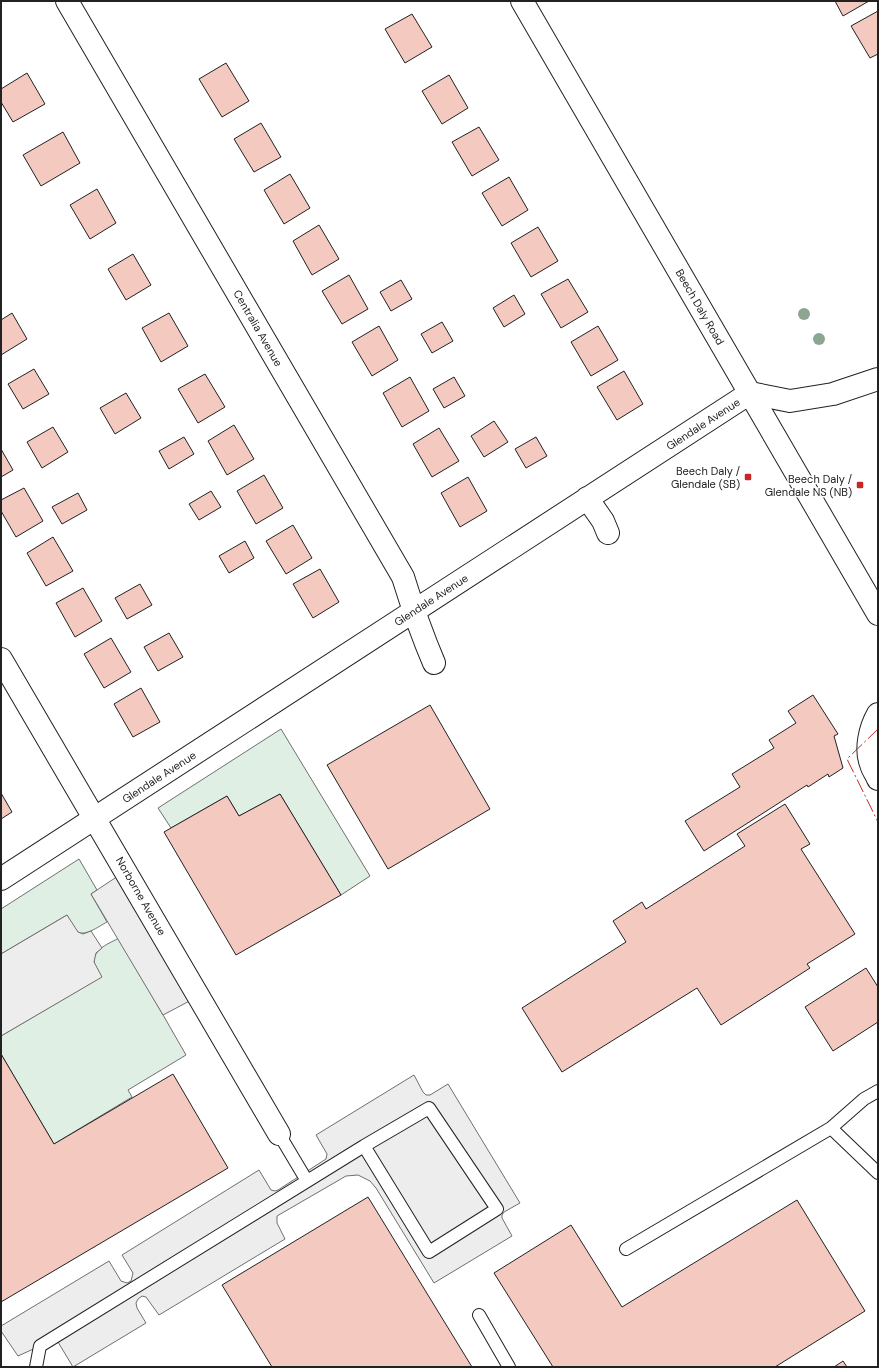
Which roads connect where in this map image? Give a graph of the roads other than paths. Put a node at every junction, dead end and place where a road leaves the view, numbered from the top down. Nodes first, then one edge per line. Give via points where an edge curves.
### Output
1 (67, 1) edge
2 (522, 1) edge
3 (878, 379) edge
4 (750, 393) junction
5 (587, 498) junction
6 (608, 533) dead end
7 (876, 606) edge
8 (415, 611) junction
9 (1, 659) edge
10 (434, 663) dead end
11 (878, 714) edge
12 (878, 779) edge
13 (95, 819) junction
14 (1, 879) edge
15 (878, 1091) edge
16 (830, 1128) junction
17 (279, 1134) joint
18 (364, 1146) junction
19 (878, 1173) edge
20 (306, 1181) junction
21 (626, 1249) dead end
22 (479, 1315) dead end
23 (36, 1367) edge
24 (509, 1367) edge

1 - 8 street, Centralia Avenue via 403,577
2 - 4 street, Beech Daly Road
3 - 4 street, Glendale Avenue via 833,394 790,401
4 - 5 street, Glendale Avenue
4 - 7 street, Beech Daly Road
5 - 6 street
5 - 8 street, Glendale Avenue
8 - 10 street, Centralia Avenue
8 - 13 street, Glendale Avenue
9 - 13 street, Norborne Avenue
11 - 12 street via 872,725 868,751 870,764
13 - 14 street, Glendale Avenue
13 - 17 street, Norborne Avenue
15 - 16 lane via 864,1099
16 - 19 lane
16 - 21 lane
17 - 20 lane
18 - 18 lane via 429,1108 497,1209 429,1252
18 - 20 lane
20 - 23 lane via 40,1346
22 - 24 lane

